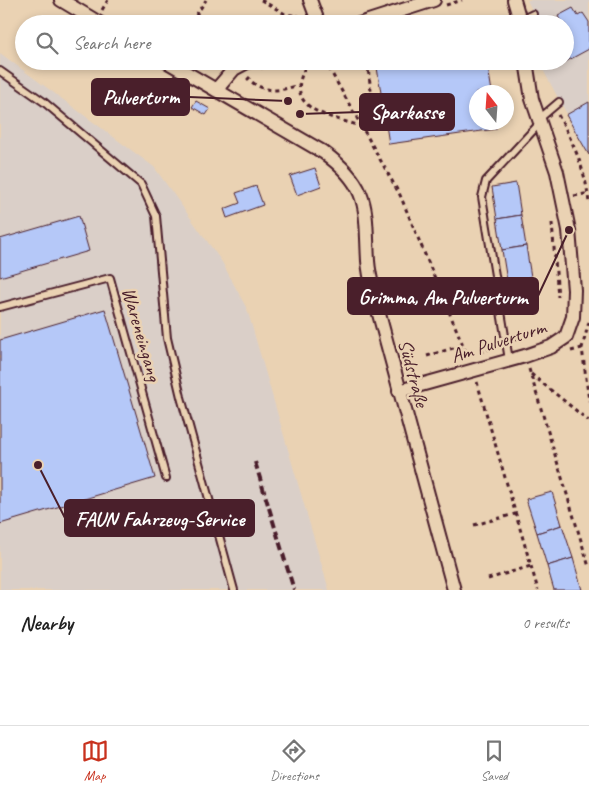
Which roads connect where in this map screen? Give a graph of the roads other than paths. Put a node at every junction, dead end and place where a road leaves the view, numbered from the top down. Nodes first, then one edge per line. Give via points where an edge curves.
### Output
1 (60, 0) edge
2 (310, 0) edge
3 (434, 0) edge
4 (514, 0) edge
5 (86, 15) edge
6 (316, 15) edge
7 (387, 15) edge
8 (519, 15) edge
9 (182, 70) edge
10 (233, 70) edge
11 (527, 70) edge
12 (0, 71) edge
13 (216, 90) junction
14 (556, 104) road end
15 (539, 121) junction
16 (0, 307) edge
17 (509, 360) junction
18 (399, 391) junction
19 (166, 478) dead end
20 (234, 590) edge
21 (454, 590) edge

1 - 5 street
2 - 6 street
3 - 7 street
4 - 8 street
9 - 13 street, Südstraße
10 - 13 street
11 - 15 street, Am Pulverturm
12 - 20 lane via 44,102 141,184 156,216 167,338
13 - 18 street, Südstraße via 323,152 353,180 366,207 370,275
14 - 15 lane
15 - 17 lane via 486,181 482,197
15 - 17 street, Am Pulverturm via 564,197 574,290 573,317 566,337 550,347
16 - 19 lane, Wareneingang via 110,278
17 - 18 street, Am Pulverturm
18 - 21 street, Südstraße

